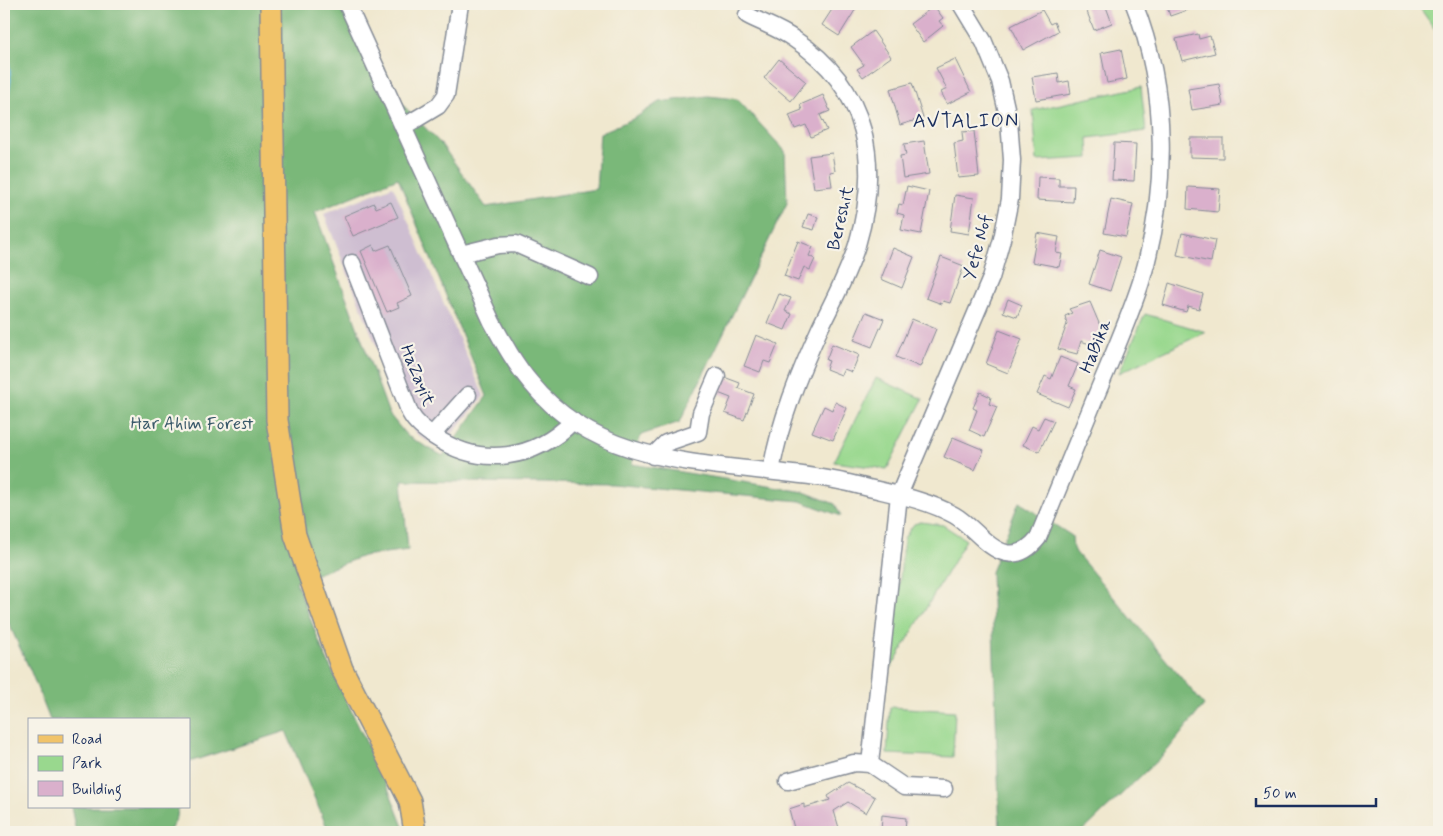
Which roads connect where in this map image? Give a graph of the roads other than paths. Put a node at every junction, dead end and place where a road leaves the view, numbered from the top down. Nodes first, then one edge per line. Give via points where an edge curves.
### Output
1 (271, 4) edge
2 (347, 4) edge
3 (460, 4) edge
4 (961, 4) edge
5 (1134, 4) edge
6 (747, 15) dead end
7 (403, 127) junction
8 (461, 254) junction
9 (352, 263) dead end
10 (590, 277) dead end
11 (717, 376) dead end
12 (468, 395) dead end
13 (572, 421) junction
14 (432, 435) junction
15 (653, 456) junction
16 (771, 471) junction
17 (899, 495) junction
18 (870, 764) junction
19 (788, 781) dead end
20 (944, 789) dead end
21 (416, 832) edge

1 - 21 main road via 277,420 284,477 295,535 342,669 410,801
2 - 7 street, HaBika
3 - 7 street via 446,96 438,106
4 - 17 street, Yefe Nof via 984,42 1000,81 1009,121 1010,199 990,278
5 - 17 street, HaBika via 1148,48 1158,104 1160,166 1155,225 1131,311 1038,538 1027,549 1006,552 991,545 970,525 951,514
6 - 16 street, Bereshit via 794,38 828,66 852,98 865,133 870,170 866,208 856,247 790,399 775,446
7 - 8 street, HaBika
8 - 10 street via 516,244
8 - 13 street, HaBika via 510,356 531,384
9 - 14 street, HaZayit via 412,416
11 - 15 street via 701,413 698,432 666,443
12 - 14 street
13 - 14 street, HaZayit via 546,444 509,456 466,452
13 - 15 street, HaBika via 607,441
15 - 16 street, HaBika
16 - 17 street, HaBika via 827,478
17 - 18 street, Yefe Nof
18 - 19 street via 854,763
18 - 20 street via 904,787

